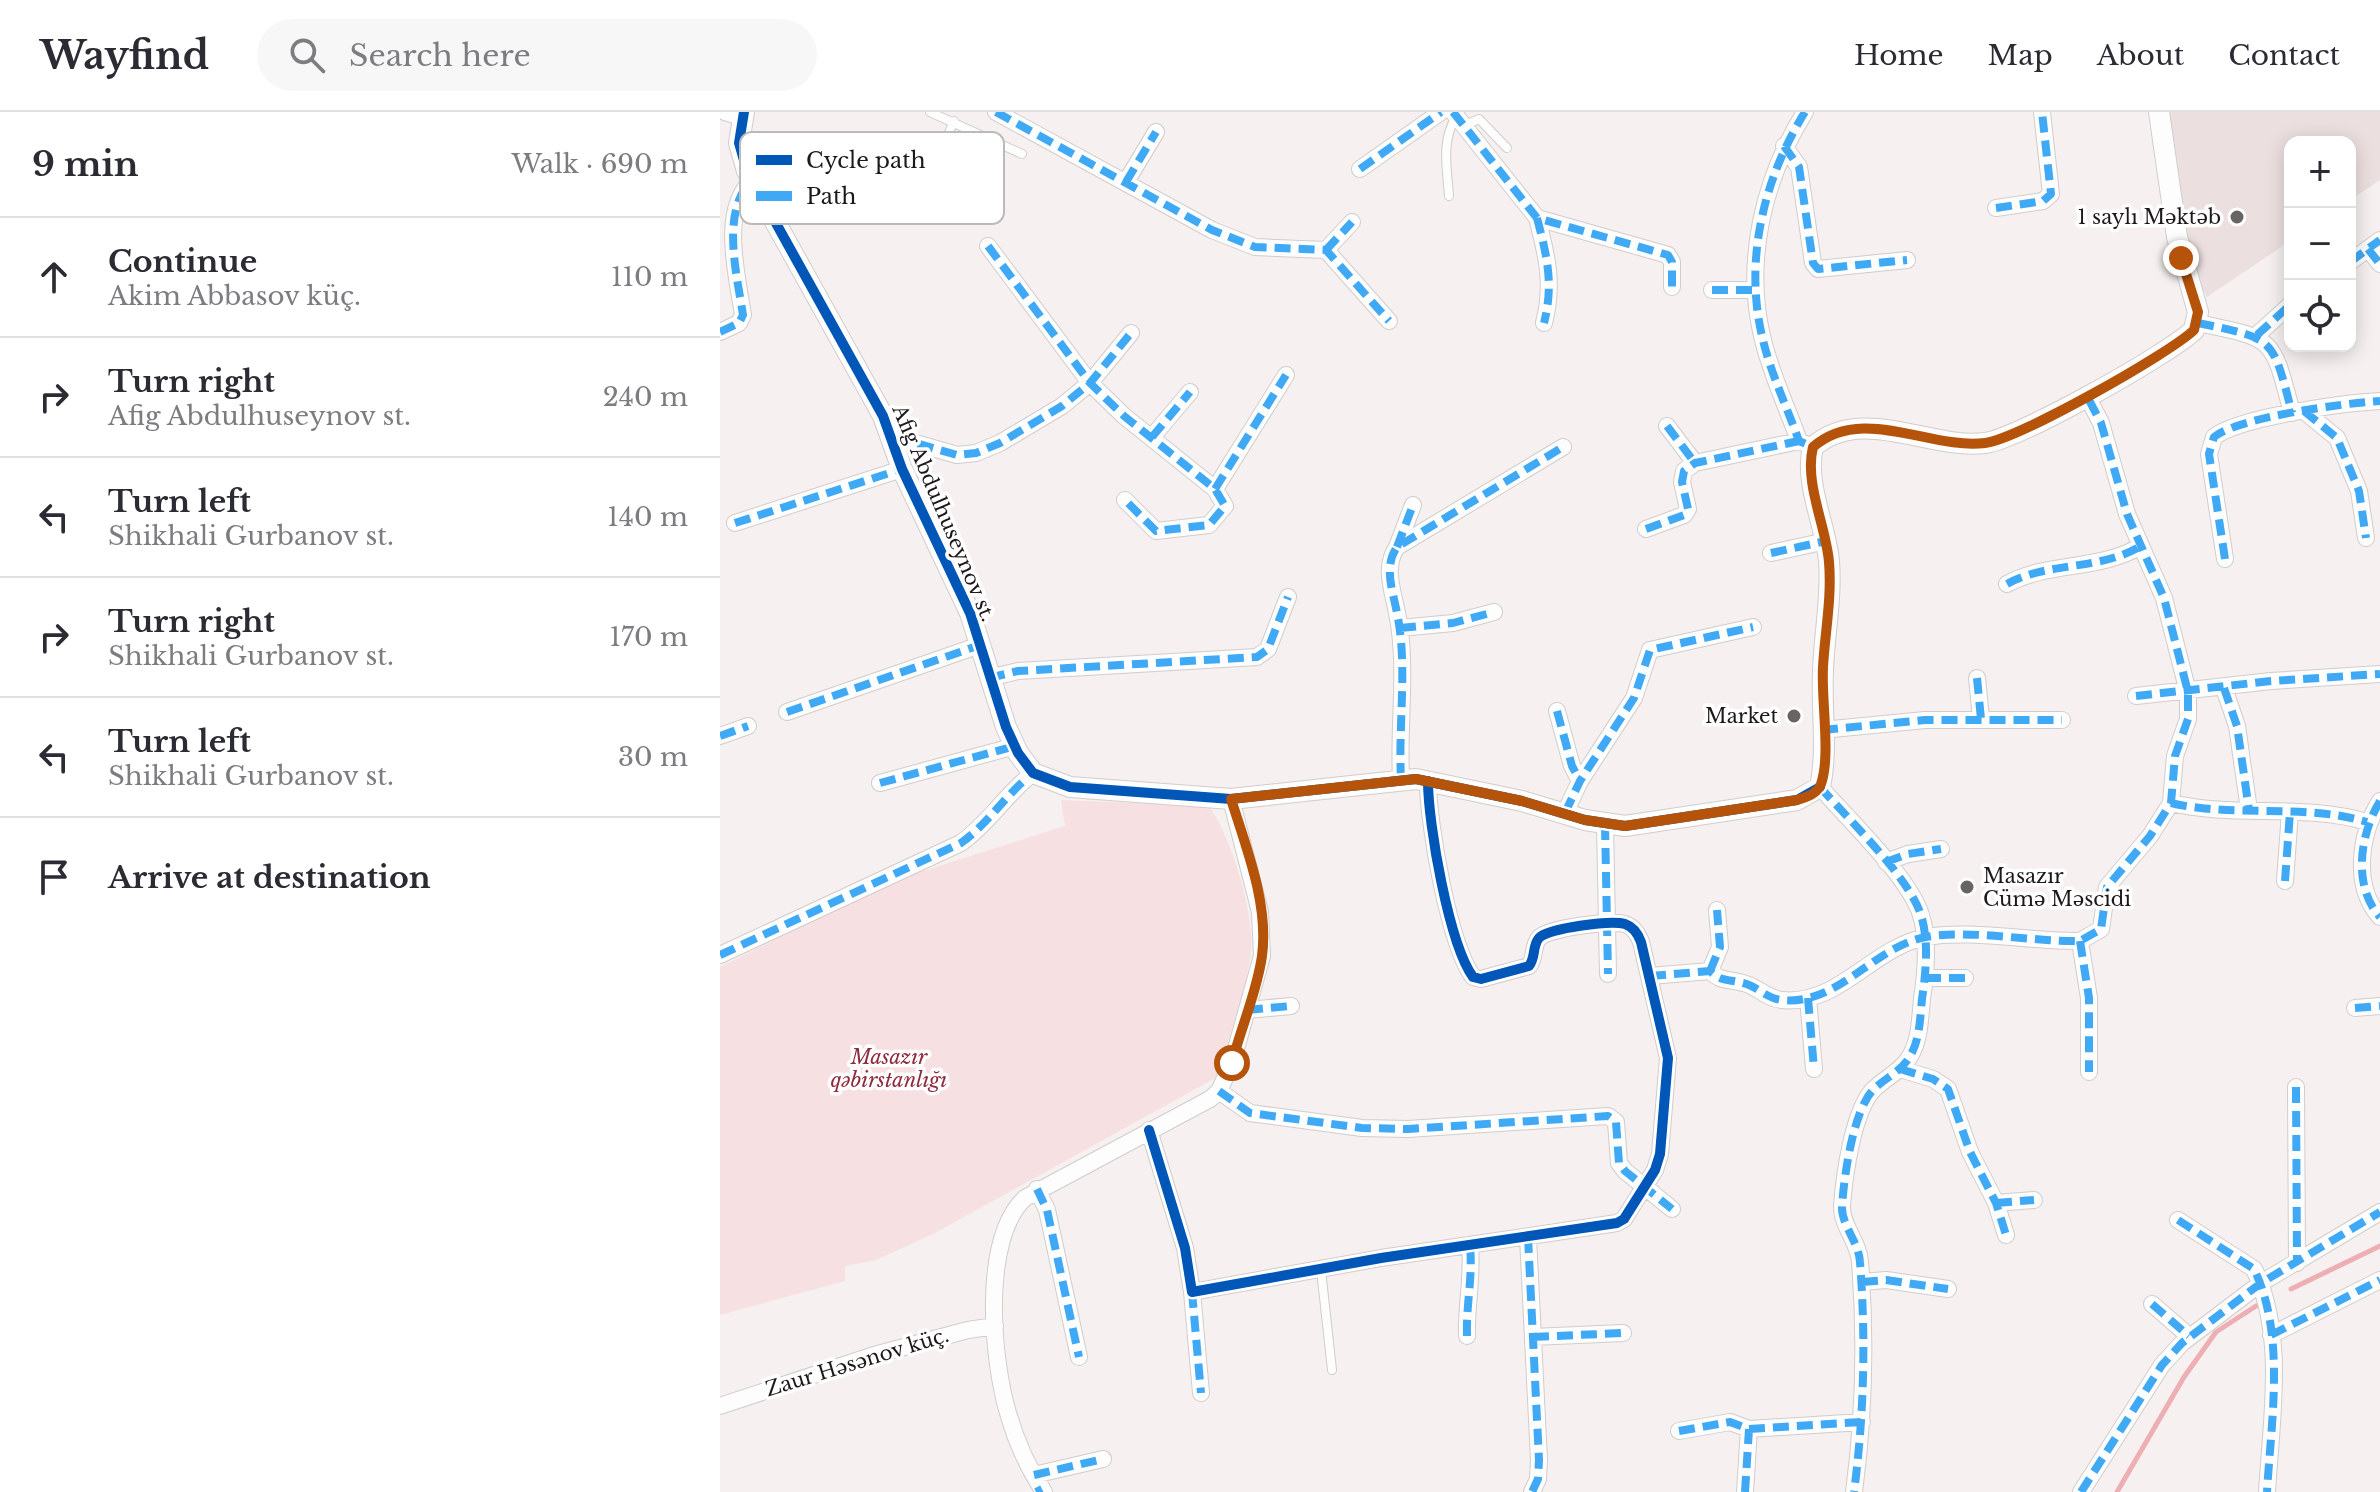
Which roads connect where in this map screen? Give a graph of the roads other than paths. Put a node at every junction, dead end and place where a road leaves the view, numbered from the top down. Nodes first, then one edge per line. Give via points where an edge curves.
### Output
1 (930, 112) edge
2 (996, 112) edge
3 (1805, 112) edge
4 (2042, 112) edge
5 (2159, 112) edge
6 (2174, 112) edge
7 (737, 114) edge
8 (1453, 117) edge
9 (954, 121) junction
10 (949, 132) edge
11 (977, 132) edge
12 (1156, 132) dead end
13 (729, 143) edge
14 (1004, 145) edge
15 (1784, 146) junction
16 (1507, 148) dead end
17 (1022, 154) dead end
18 (740, 161) edge
19 (1360, 169) dead end
20 (1126, 182) junction
21 (740, 195) edge
22 (1449, 196) dead end
23 (1996, 208) dead end
24 (1537, 218) junction
25 (1352, 222) dead end
26 (777, 224) edge
27 (2374, 245) edge
28 (988, 246) dead end
29 (1326, 250) junction
30 (2356, 258) edge
31 (1907, 260) dead end
32 (2380, 264) edge
33 (1672, 287) dead end
34 (1712, 290) dead end
35 (1754, 290) junction
36 (2284, 310) edge
37 (1389, 321) dead end
38 (1544, 323) dead end
39 (2198, 323) junction
40 (720, 332) edge
41 (1131, 333) dead end
42 (2257, 335) junction
43 (1286, 375) dead end
44 (1090, 383) junction
45 (1190, 392) dead end
46 (2087, 396) junction
47 (2380, 401) edge
48 (2298, 412) junction
49 (1667, 426) dead end
50 (1152, 437) junction
51 (894, 443) junction
52 (1806, 444) junction
53 (1563, 447) dead end
54 (1695, 463) junction
55 (902, 469) junction
56 (1215, 489) junction
57 (1125, 500) dead end
58 (1413, 505) dead end
59 (735, 523) dead end
60 (1646, 529) dead end
61 (2366, 538) dead end
62 (1826, 541) junction
63 (2141, 546) junction
64 (1397, 547) junction
65 (1771, 553) dead end
66 (2225, 559) dead end
67 (2007, 584) dead end
68 (1288, 597) dead end
69 (1494, 612) dead end
70 (1753, 627) dead end
71 (1400, 628) junction
72 (980, 645) junction
73 (2380, 674) edge
74 (989, 678) junction
75 (1977, 678) dead end
76 (2224, 688) junction
77 (2188, 692) junction
78 (2136, 696) dead end
79 (1557, 711) dead end
80 (787, 712) dead end
81 (1981, 719) junction
82 (2062, 720) dead end
83 (748, 726) dead end
84 (1822, 730) junction
85 (720, 736) edge
86 (1015, 746) junction
87 (1033, 773) junction
88 (1401, 779) junction
89 (1428, 781) junction
90 (1580, 781) junction
91 (880, 783) dead end
92 (1820, 787) junction
93 (1231, 799) junction
94 (2380, 801) edge
95 (2171, 803) junction
96 (2249, 810) junction
97 (2290, 812) junction
98 (1565, 813) junction
99 (2367, 822) junction
100 (1605, 824) junction
101 (1941, 849) dead end
102 (1886, 862) junction
103 (2285, 881) dead end
104 (1717, 910) dead end
105 (2380, 917) edge
106 (1606, 923) junction
107 (1925, 937) junction
108 (2080, 941) junction
109 (720, 955) edge
110 (1710, 971) junction
111 (1608, 974) dead end
112 (1650, 976) junction
113 (1925, 978) junction
114 (1965, 978) dead end
115 (1808, 998) junction
116 (1291, 1006) dead end
117 (2380, 1006) edge
118 (2355, 1008) dead end
119 (1247, 1010) junction
120 (1814, 1069) dead end
121 (1900, 1069) junction
122 (2089, 1072) dead end
123 (2296, 1087) dead end
124 (1219, 1091) junction
125 (1149, 1130) junction
126 (1645, 1187) junction
127 (1037, 1189) junction
128 (2034, 1200) dead end
129 (1996, 1203) junction
130 (1672, 1209) dead end
131 (2380, 1212) edge
132 (2178, 1220) dead end
133 (2006, 1235) dead end
134 (1528, 1237) junction
135 (1470, 1245) junction
136 (2297, 1263) junction
137 (1321, 1270) junction
138 (2380, 1280) edge
139 (1862, 1282) junction
140 (2261, 1283) junction
141 (1948, 1289) dead end
142 (1192, 1292) junction
143 (2152, 1304) dead end
144 (995, 1326) junction
145 (1623, 1333) dead end
146 (2271, 1335) junction
147 (1467, 1336) dead end
148 (2189, 1336) junction
149 (1533, 1337) junction
150 (1079, 1357) dead end
151 (1332, 1370) dead end
152 (1201, 1393) dead end
153 (720, 1406) edge
154 (1862, 1422) junction
155 (1749, 1429) junction
156 (1679, 1431) dead end
157 (1103, 1459) dead end
158 (1039, 1487) edge
159 (1532, 1492) edge
160 (1745, 1492) edge
161 (1854, 1492) edge
162 (2081, 1492) edge
163 (2267, 1492) edge

1 - 9 lane
2 - 20 street
3 - 15 street
4 - 23 street via 2051,194 2043,201
5 - 6 lane
5 - 39 street via 2177,237
7 - 13 street, Afig Abdulhuseynov st.
8 - 16 lane via 1479,119
8 - 19 street
8 - 22 lane via 1446,146
8 - 24 street
9 - 10 lane
9 - 11 lane
12 - 20 street
13 - 18 street, Afig Abdulhuseynov st.
14 - 17 lane
15 - 31 street via 1799,167 1818,269
15 - 35 street via 1766,197
20 - 29 street via 1212,230 1255,247
21 - 40 street via 734,227 743,315 739,323
24 - 33 street via 1668,255
24 - 38 street via 1550,271
25 - 29 street
26 - 51 street, Afig Abdulhuseynov st.
27 - 30 street
27 - 32 street
28 - 44 street
29 - 37 street
34 - 35 street
35 - 52 street via 1762,339
36 - 42 street
39 - 42 street
39 - 46 street via 2187,337
41 - 44 street
42 - 48 street via 2278,361
43 - 56 street
44 - 50 street
44 - 51 street via 1062,406 976,453 957,455 912,442
45 - 50 street
46 - 52 street via 1994,441 1861,429
46 - 63 street via 2101,423
47 - 48 street
48 - 61 street via 2337,438 2359,491
48 - 66 street via 2222,430 2210,446
49 - 54 street
50 - 56 street
51 - 55 street, Afig Abdulhuseynov st.
52 - 54 street
52 - 62 street
53 - 64 street
54 - 60 street via 1684,471 1684,515
55 - 59 street
55 - 72 street, Afig Abdulhuseynov st. via 957,580
56 - 57 street via 1225,506 1209,525 1192,529 1156,531
58 - 64 street
62 - 65 street
62 - 84 street via 1830,585
63 - 67 street via 2098,563 2028,573
63 - 77 street via 2164,598
64 - 71 street via 1389,570
68 - 74 street via 1268,649 1257,657 1018,671
69 - 71 street
70 - 90 street via 1650,650 1634,698
71 - 88 street
72 - 74 street, Afig Abdulhuseynov st.
72 - 80 street
73 - 76 street
74 - 86 street, Afig Abdulhuseynov st.
75 - 81 street
76 - 77 street
76 - 96 street via 2237,726
77 - 78 street
77 - 95 street via 2188,719 2175,756
79 - 90 street
81 - 82 street
81 - 84 street
83 - 85 street
84 - 92 street
86 - 87 street, Afig Abdulhuseynov st.
86 - 91 street
87 - 93 street via 1070,787
87 - 109 street via 961,843
88 - 89 street
88 - 93 street
89 - 98 street
89 - 106 street via 1431,836 1460,950 1473,977 1529,966 1535,944 1547,932
90 - 98 street
92 - 100 street via 1797,800 1648,823
92 - 102 street
93 - 119 street via 1263,933
94 - 99 street
95 - 96 street
95 - 108 street via 2107,887 2101,929
96 - 97 street
97 - 99 street
97 - 103 street
98 - 100 street
99 - 105 street via 2362,862 2371,907
100 - 106 street
101 - 102 street
102 - 107 street via 1915,900
104 - 110 street via 1720,947
106 - 111 street
106 - 112 street via 1626,924 1636,932
107 - 108 street
107 - 113 street
107 - 115 street
108 - 122 street via 2089,998
110 - 112 street
110 - 115 street via 1778,1000
112 - 126 street via 1668,1058 1660,1154
113 - 114 street
113 - 121 street via 1915,1045
115 - 120 street
116 - 119 street
117 - 118 street
119 - 124 street
121 - 129 street via 1948,1089 1970,1152
121 - 139 street via 1871,1092 1852,1142 1842,1208 1860,1256
123 - 136 street
124 - 125 street
124 - 126 street via 1250,1113 1362,1128 1608,1116 1616,1122 1619,1163
125 - 127 street
125 - 142 street via 1185,1248
126 - 130 street
126 - 134 street via 1617,1223
127 - 144 street via 1013,1208 1003,1229
127 - 150 street via 1047,1210
128 - 129 street
129 - 133 street
131 - 136 street
132 - 140 street via 2254,1269
134 - 135 street
134 - 149 street
135 - 137 street
135 - 147 street via 1473,1278
136 - 140 street
137 - 142 street
137 - 151 lane
138 - 146 street
139 - 141 street
139 - 154 street
140 - 146 street
140 - 148 street
142 - 152 street
143 - 148 street
144 - 153 street, Zaur Həsənov küç. via 874,1355
144 - 158 street via 1007,1410
145 - 149 street
146 - 163 street
148 - 162 street via 2162,1365
149 - 159 street via 1539,1460
154 - 155 street
154 - 161 street
155 - 156 street via 1730,1422
155 - 160 street
157 - 158 street

